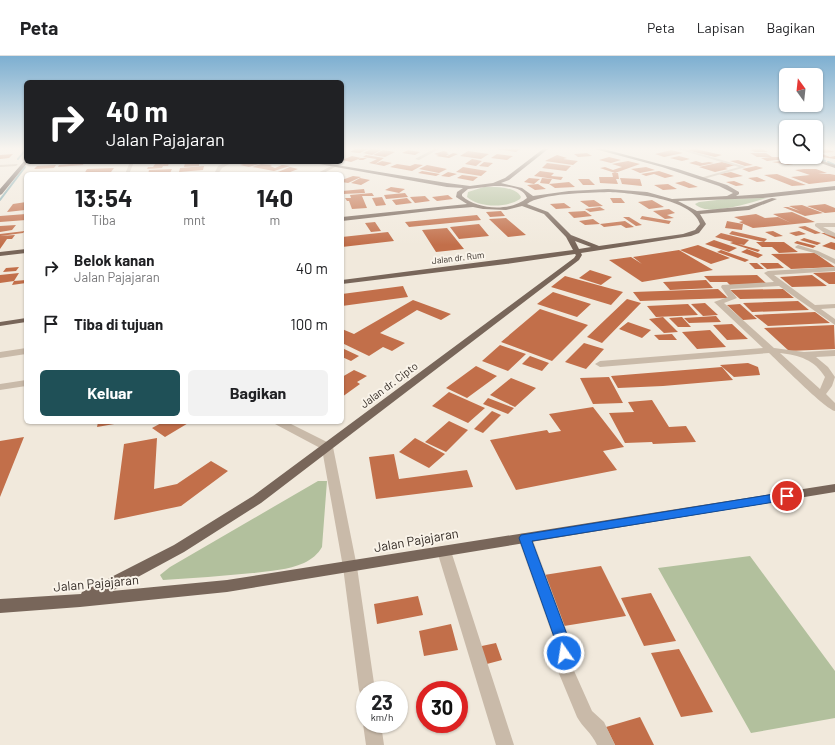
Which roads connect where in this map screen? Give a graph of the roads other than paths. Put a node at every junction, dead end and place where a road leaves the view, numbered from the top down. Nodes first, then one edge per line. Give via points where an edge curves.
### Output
1 (8, 181) edge
2 (424, 181) edge
3 (502, 181) edge
4 (507, 181) edge
5 (709, 181) edge
6 (447, 185) junction
7 (495, 185) junction
8 (508, 186) junction
9 (470, 187) junction
10 (835, 188) edge
11 (461, 191) junction
12 (835, 192) edge
13 (0, 193) edge
14 (563, 193) junction
15 (728, 197) junction
16 (530, 198) junction
17 (666, 199) junction
18 (694, 200) junction
19 (465, 202) junction
20 (524, 204) junction
21 (477, 206) junction
22 (447, 207) junction
23 (707, 212) junction
24 (546, 213) junction
25 (696, 213) junction
26 (344, 219) edge
27 (835, 225) edge
28 (835, 235) edge
29 (569, 236) junction
30 (798, 247) dead end
31 (602, 248) junction
32 (24, 251) edge
33 (577, 252) junction
34 (0, 254) edge
35 (547, 256) junction
36 (835, 262) edge
37 (564, 268) junction
38 (835, 269) edge
39 (344, 282) edge
40 (781, 284) junction
41 (835, 306) edge
42 (814, 307) junction
43 (24, 320) edge
44 (835, 323) edge
45 (0, 324) edge
46 (770, 350) junction
47 (24, 351) edge
48 (835, 353) edge
49 (0, 354) edge
50 (805, 355) junction
51 (600, 364) dead end
52 (832, 376) edge
53 (24, 383) edge
54 (0, 387) edge
55 (820, 395) junction
56 (835, 408) edge
57 (283, 424) edge
58 (327, 447) junction
59 (835, 488) edge
60 (525, 538) junction
61 (444, 551) junction
62 (350, 567) junction
63 (80, 601) junction
64 (0, 606) edge
65 (366, 681) edge
66 (373, 733) edge
67 (375, 745) edge
68 (505, 745) edge
69 (606, 745) edge

1 - 13 highway
2 - 6 main road
3 - 7 main road
4 - 8 main road
5 - 15 main road via 737,193
6 - 9 main road
6 - 11 main road
7 - 8 main road
7 - 9 main road
8 - 16 main road via 525,192
9 - 11 main road
10 - 15 main road
11 - 19 main road via 459,197
12 - 23 main road via 771,199 749,208
14 - 16 main road
14 - 17 main road via 627,191
14 - 24 main road via 545,198 543,204
15 - 18 main road
16 - 20 main road
17 - 18 main road
17 - 25 main road
18 - 23 main road via 688,204 689,206
19 - 21 main road
19 - 22 main road
20 - 21 main road via 501,208
20 - 24 main road
21 - 22 main road
22 - 26 main road
23 - 25 main road
24 - 29 main road
25 - 31 main road via 702,224 695,233
27 - 28 street via 817,226
29 - 31 main road
29 - 33 main road
30 - 36 street via 816,252
31 - 33 main road
32 - 34 main road
33 - 35 main road, Jalan dr. Rum
33 - 37 main road, Jalan dr. Cipto via 577,259
35 - 37 main road via 563,260 566,264
35 - 39 main road, Jalan dr. Rum
37 - 58 main road, Jalan dr. Cipto
38 - 40 street via 768,272
40 - 42 street
40 - 46 street via 725,287 733,298 718,302
41 - 42 street
42 - 44 street
43 - 45 main road
46 - 50 street
46 - 51 street
46 - 55 street
47 - 49 street
48 - 50 street
50 - 52 street via 816,361
52 - 55 street
53 - 54 street
55 - 56 street
57 - 58 street
58 - 62 street
58 - 63 main road, Jalan dr. Cipto via 233,516
59 - 60 main road, Jalan Pajajaran
60 - 61 main road, Jalan Pajajaran
60 - 69 street via 565,648 563,664 586,717 598,728
61 - 62 main road, Jalan Pajajaran
61 - 68 street
62 - 63 main road, Jalan Pajajaran via 227,586
62 - 65 street
63 - 64 main road, Jalan Pajajaran
66 - 67 street

